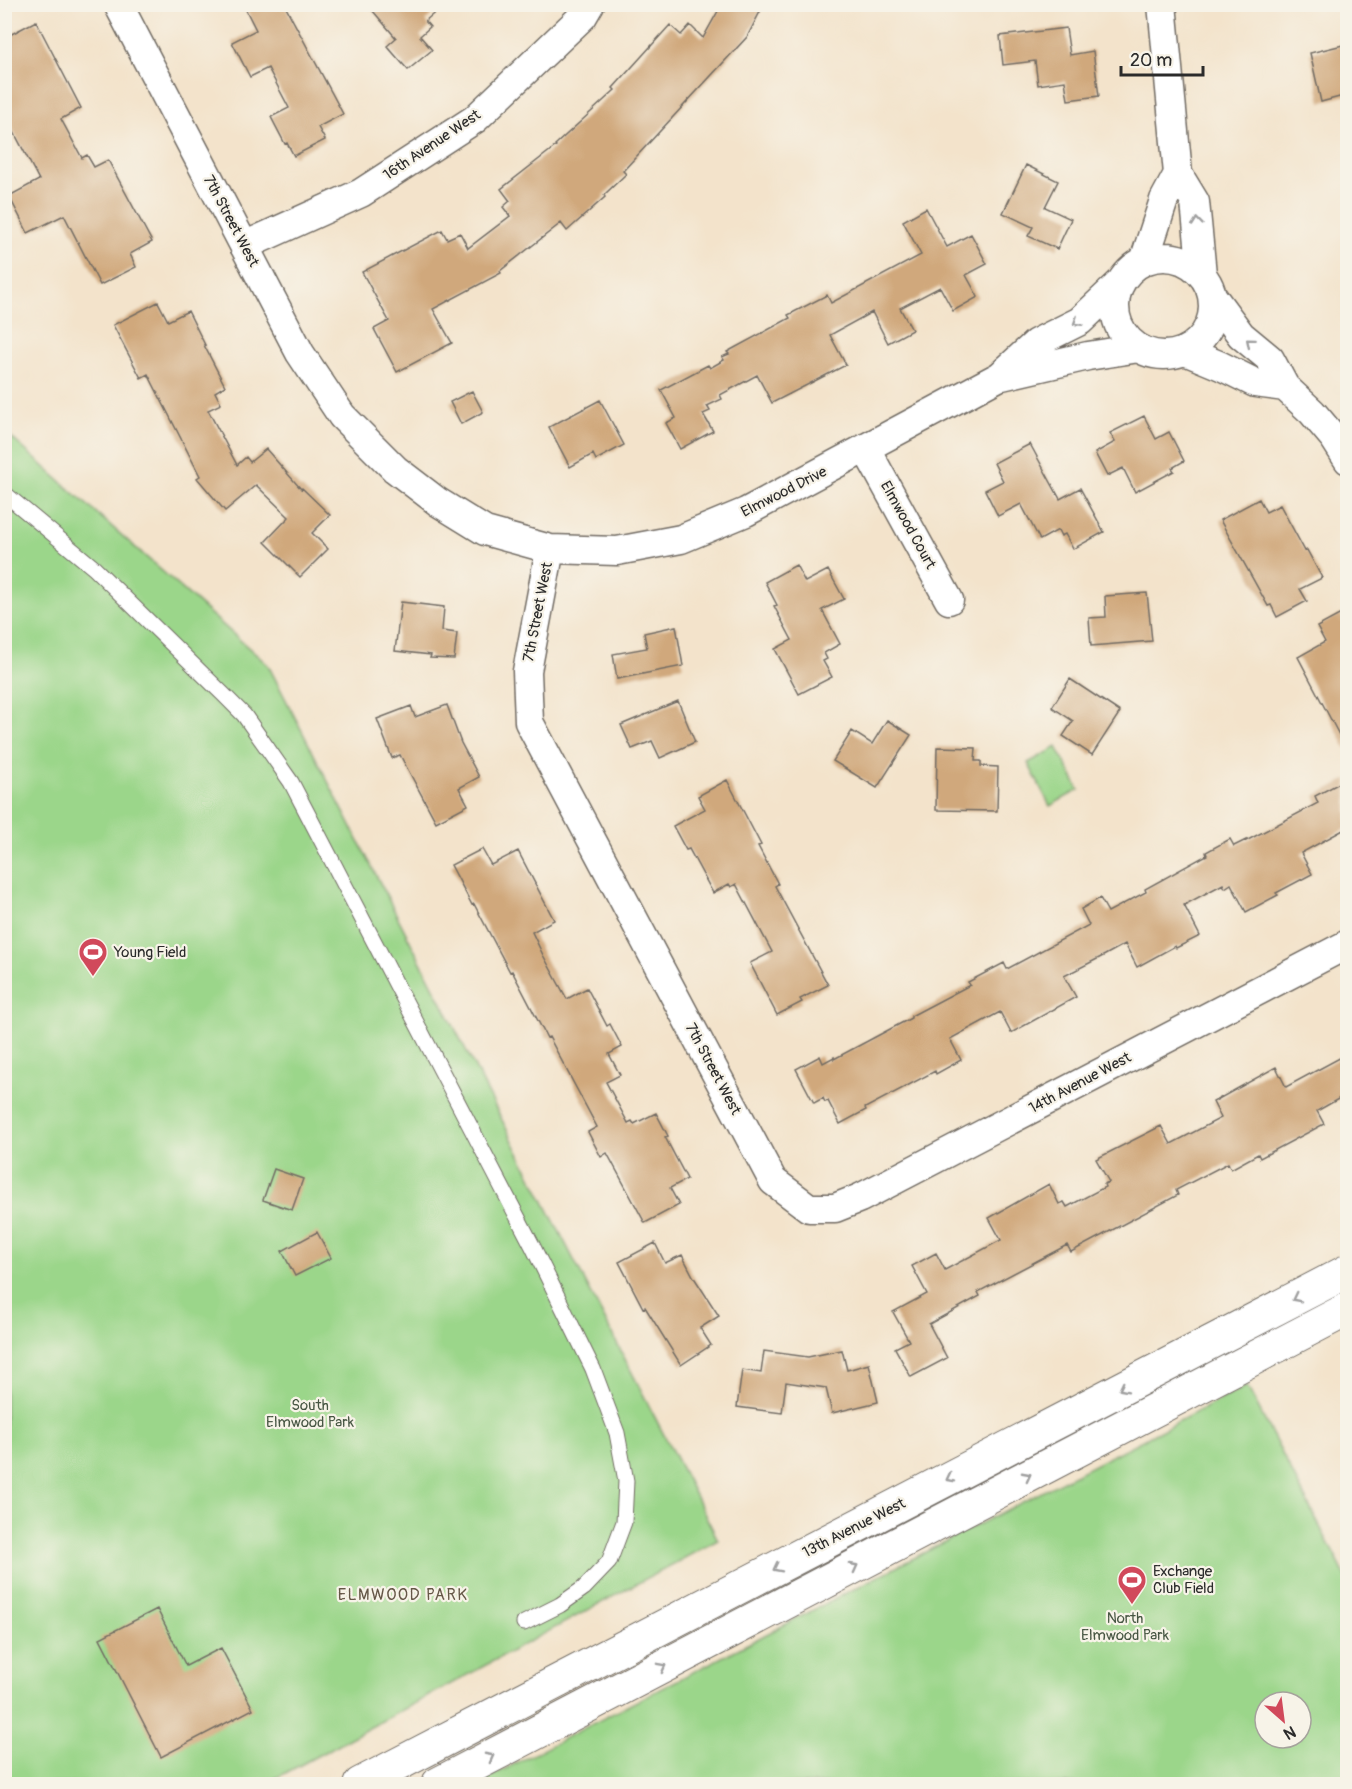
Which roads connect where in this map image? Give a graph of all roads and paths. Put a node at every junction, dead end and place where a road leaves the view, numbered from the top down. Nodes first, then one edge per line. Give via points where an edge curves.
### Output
1 (118, 4) edge
2 (590, 4) edge
3 (1162, 4) edge
4 (1178, 174) junction
5 (244, 246) junction
6 (1144, 261) junction
7 (1120, 283) junction
8 (1208, 286) junction
9 (1139, 348) junction
10 (1185, 351) junction
11 (1000, 376) junction
12 (1286, 387) junction
13 (866, 449) junction
14 (1347, 460) edge
15 (4, 493) edge
16 (550, 549) junction
17 (949, 600) dead end
18 (1347, 944) edge
19 (809, 1209) joint
20 (1347, 1271) edge
21 (1347, 1309) edge
22 (524, 1623) dead end
23 (360, 1785) edge
24 (438, 1785) edge

1 - 5 street, 7th Street West
2 - 5 street, 16th Avenue West via 583,16 475,119 361,193
3 - 4 street
4 - 6 street via 1164,200
8 -> 4 street via 1195,202
5 - 16 street, 7th Street West via 300,353 342,416 395,469 485,531
6 - 7 street
6 - 8 street via 1175,258 1191,264
7 - 9 street via 1115,305 1119,326
7 -> 11 street, Elmwood Drive via 1080,321 1036,344
8 - 10 street via 1214,314 1198,342
12 -> 8 street via 1270,359 1241,335
9 - 10 street via 1154,354
9 - 11 street, Elmwood Drive
10 - 12 street via 1255,383
11 - 13 street, Elmwood Drive
12 - 14 street via 1335,438
13 - 16 street, Elmwood Drive via 746,512 681,539 617,551
13 - 17 street, Elmwood Court
15 - 22 lane via 94,568 244,715 291,782 593,1369 617,1433 626,1481 624,1522 609,1562 584,1588
16 - 19 street, 7th Street West via 527,671 529,722 773,1181
18 - 19 street, 14th Avenue West via 860,1198 835,1208
20 -> 23 street, 13th Avenue West
24 -> 21 street

